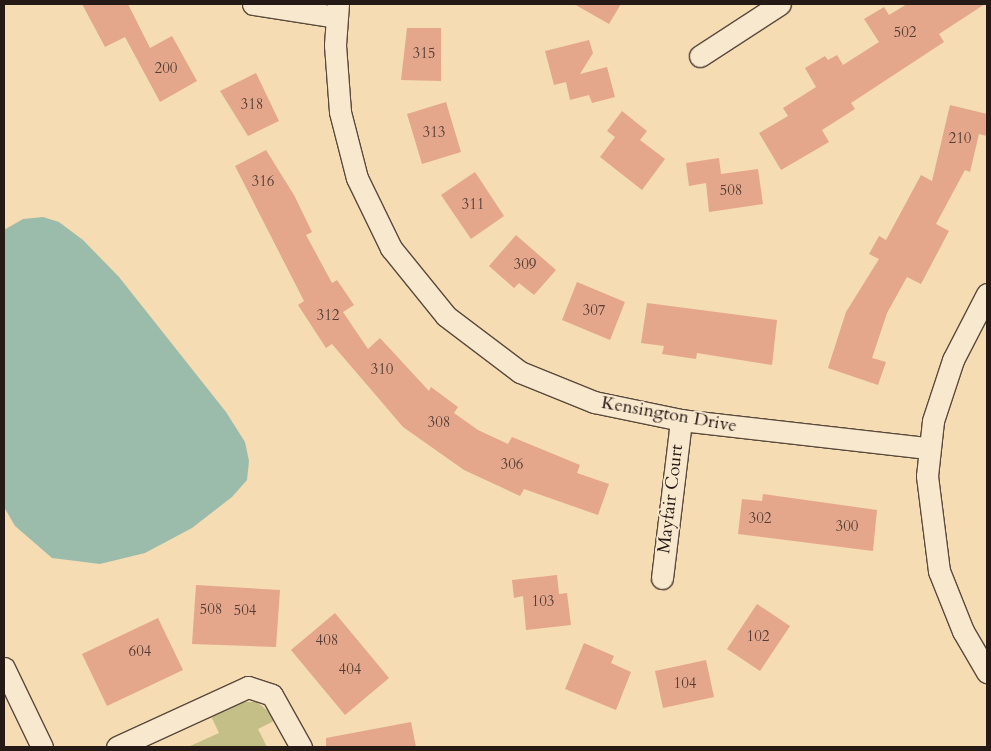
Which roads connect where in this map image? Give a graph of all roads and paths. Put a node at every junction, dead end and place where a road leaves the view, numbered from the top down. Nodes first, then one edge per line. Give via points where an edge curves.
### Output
1 (252, 4) edge
2 (780, 4) edge
3 (337, 11) edge
4 (700, 56) dead end
5 (987, 294) edge
6 (681, 420) junction
7 (928, 448) junction
8 (662, 578) dead end
9 (4, 668) edge
10 (987, 672) edge
11 (42, 747) edge
12 (117, 747) edge
13 (301, 747) edge

1 - 3 street
2 - 4 street
3 - 6 street, Kensington Drive via 340,112 357,178 391,248 446,316 520,372 594,402
5 - 7 street via 953,360
6 - 7 street, Kensington Drive
6 - 8 street, Mayfair Court
7 - 10 street via 930,524 939,571 963,630
9 - 11 street
12 - 13 street via 248,687 272,695

